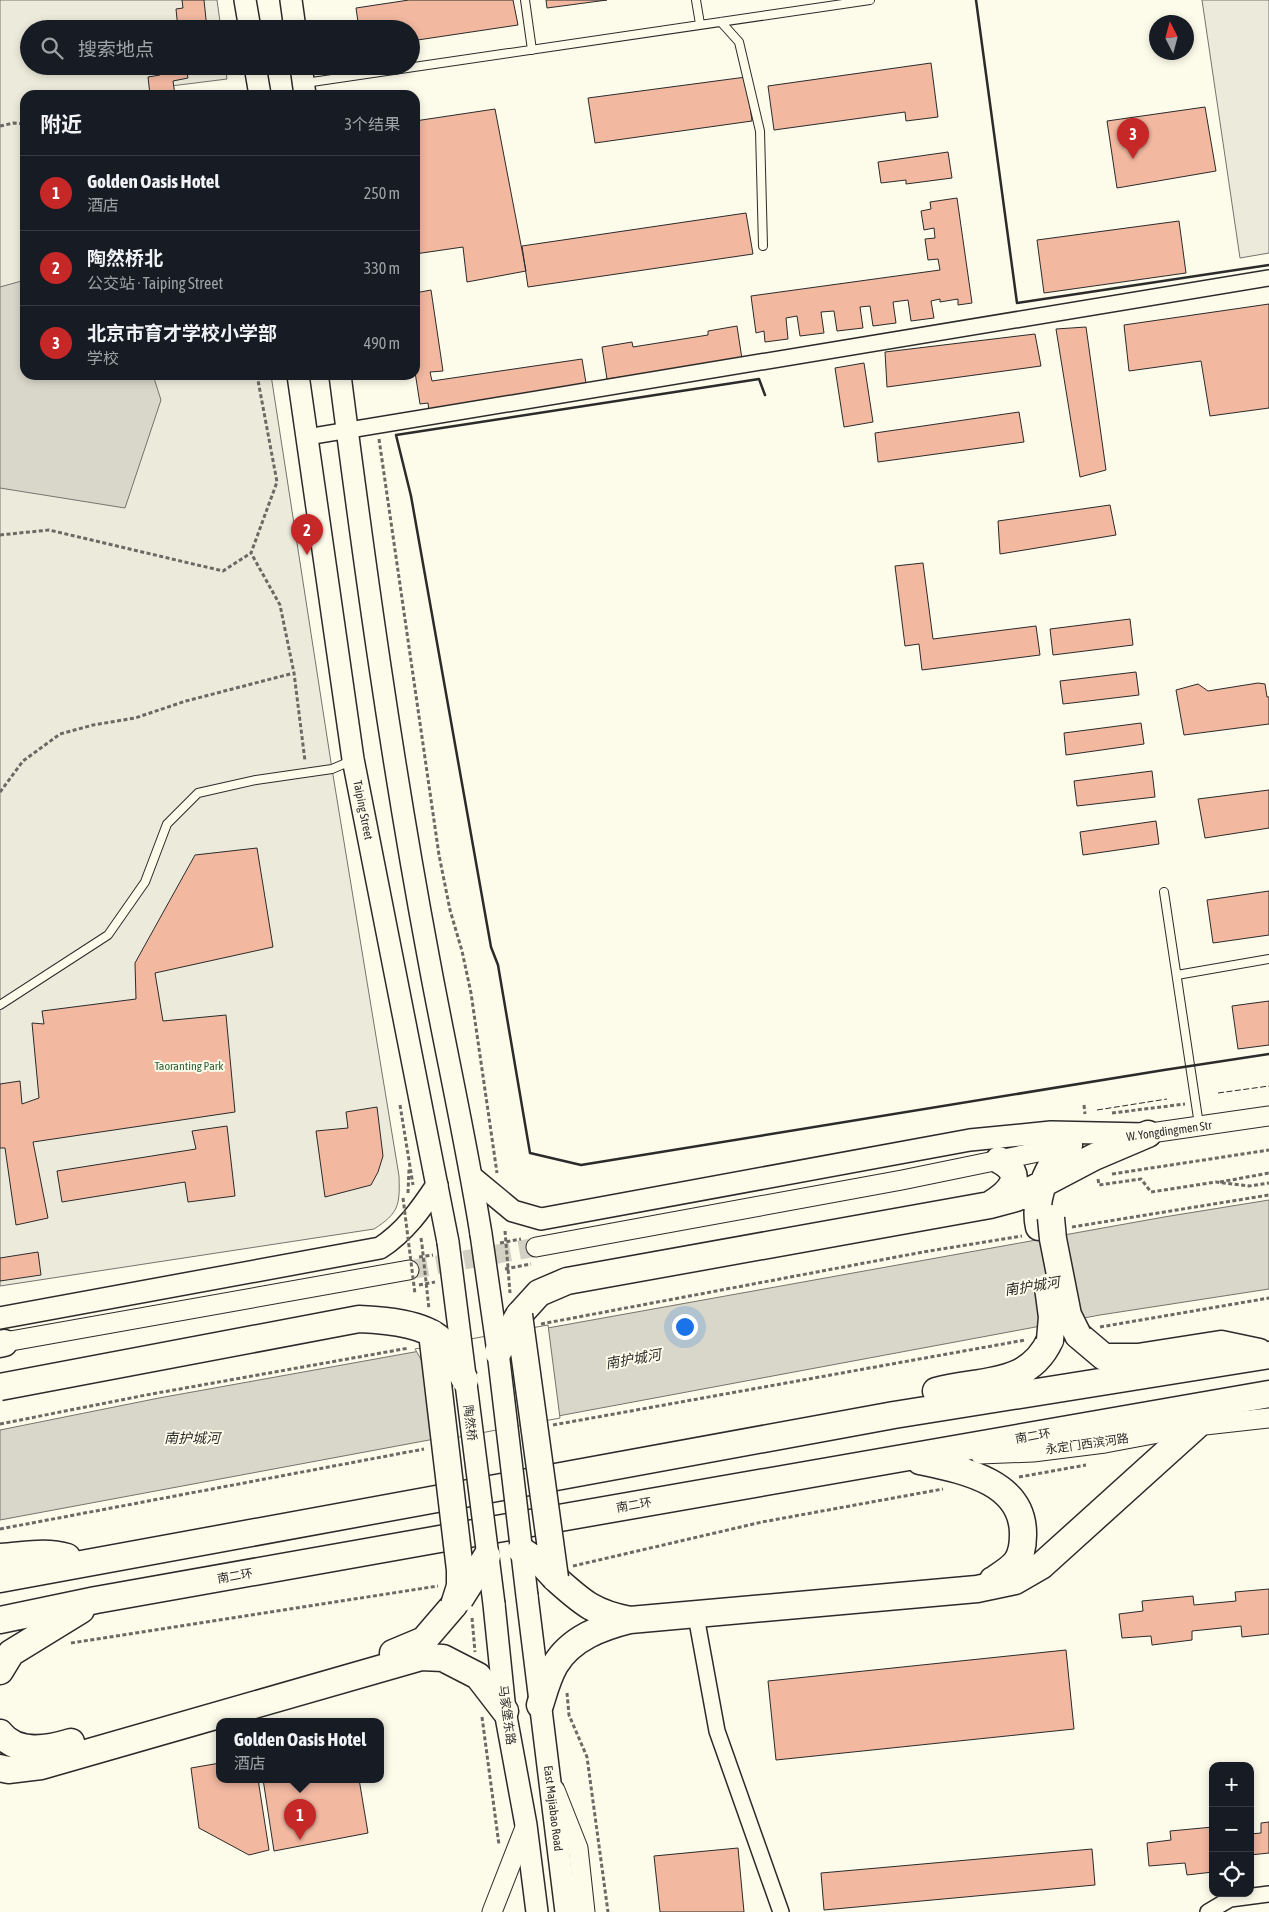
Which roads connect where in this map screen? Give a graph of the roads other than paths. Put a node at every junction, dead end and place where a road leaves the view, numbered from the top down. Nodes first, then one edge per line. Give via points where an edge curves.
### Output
1 (245, 0) edge
2 (291, 0) edge
3 (525, 0) edge
4 (696, 0) edge
5 (870, 0) edge
6 (248, 20) edge
7 (294, 20) edge
8 (721, 22) junction
9 (700, 24) junction
10 (532, 50) junction
11 (420, 65) edge
12 (257, 75) edge
13 (347, 75) edge
14 (303, 81) edge
15 (259, 90) edge
16 (763, 246) dead end
17 (1269, 278) edge
18 (299, 380) edge
19 (341, 380) edge
20 (347, 431) junction
21 (307, 437) junction
22 (353, 759) junction
23 (1164, 892) dead end
24 (1269, 959) edge
25 (1176, 975) junction
26 (0, 1005) edge
27 (1269, 1116) edge
28 (1199, 1126) junction
29 (1148, 1134) junction
30 (1073, 1156) junction
31 (999, 1160) junction
32 (472, 1177) junction
33 (1044, 1183) junction
34 (437, 1185) junction
35 (990, 1205) junction
36 (1045, 1226) junction
37 (530, 1243) tunnel mouth
38 (442, 1248) joint
39 (408, 1265) tunnel mouth
40 (526, 1320) junction
41 (1, 1337) edge
42 (425, 1340) junction
43 (498, 1352) junction
44 (1269, 1355) edge
45 (465, 1380) junction
46 (0, 1387) edge
47 (1269, 1394) edge
48 (894, 1415) junction
49 (1269, 1418) edge
50 (1196, 1426) junction
51 (904, 1458) junction
52 (521, 1550) junction
53 (487, 1556) junction
54 (0, 1557) edge
55 (84, 1563) junction
56 (560, 1573) junction
57 (0, 1578) edge
58 (977, 1589) junction
59 (96, 1600) junction
60 (455, 1602) junction
61 (494, 1604) joint
62 (696, 1616) junction
63 (0, 1620) edge
64 (630, 1620) junction
65 (4, 1661) edge
66 (540, 1705) junction
67 (494, 1713) junction
68 (0, 1733) edge
69 (0, 1768) edge
70 (547, 1768) junction
71 (526, 1825) junction
72 (1269, 1894) edge
73 (492, 1912) edge
74 (537, 1912) edge
75 (566, 1912) edge
76 (585, 1912) edge
77 (781, 1912) edge
78 (1208, 1912) edge

1 - 6 main road
2 - 7 main road
3 - 10 lane
4 - 9 lane
5 - 8 lane
8 - 9 lane
8 - 16 lane via 739,42 760,131
9 - 10 lane
10 - 11 lane
12 - 15 main road
13 - 14 lane
17 - 20 street
18 - 21 main road, Taiping Street
19 - 20 main road
20 - 21 street
20 - 32 main road via 393,755
21 - 22 main road, Taiping Street
22 - 26 lane via 332,769 256,780 198,793 167,824 145,882 108,934
22 - 34 main road, Taiping Street
23 - 25 lane
24 - 25 lane
25 - 28 lane
27 - 28 street, W. Yongdingmen Str
28 - 29 street, W. Yongdingmen Str
29 - 30 highway
29 - 32 main road via 1051,1132 970,1140 541,1219 513,1211
30 - 31 street
30 - 33 highway
30 - 36 highway
31 - 35 highway via 1012,1170 1012,1187
31 - 37 street via 902,1180
32 - 43 main road, bridge via 488,1239
33 - 35 highway via 1016,1198
33 - 36 highway
34 - 38 main road, Taiping Street
34 - 41 main road via 418,1214 395,1239 380,1248
35 - 36 highway via 1013,1208
35 - 40 highway via 567,1281 539,1293
36 - 44 highway, bridge via 1052,1239 1068,1315 1086,1332 1104,1357 1138,1357 1221,1344
36 - 48 highway, bridge via 1052,1317 1038,1340 1044,1353 1024,1372 936,1391
38 - 45 main road, 陶然桥, bridge
39 - 41 street
40 - 43 highway, bridge
40 - 56 highway, bridge
42 - 45 highway, bridge via 442,1341
42 - 46 highway, bridge via 392,1321 359,1319
42 - 60 highway, bridge via 460,1570
43 - 52 main road, bridge
44 - 48 highway
45 - 53 main road, 陶然桥, bridge
47 - 51 highway, 南二环
48 - 55 highway
49 - 50 street, 永定门西滨河路
50 - 51 street, 永定门西滨河路 via 1034,1452
50 - 58 highway via 1041,1566 1015,1581
51 - 58 highway via 956,1468 990,1481 1014,1502 1023,1524 1023,1548 1014,1566
51 - 59 highway, 南二环
52 - 56 highway, bridge
52 - 66 main road, bridge
53 - 60 highway, bridge
53 - 61 main road, 陶然桥, bridge
54 - 55 highway via 59,1554
55 - 57 highway
56 - 64 highway via 588,1606 613,1617
58 - 62 highway
59 - 63 highway, 南二环
59 - 65 highway
60 - 68 highway via 438,1627 424,1640 401,1651 58,1746 22,1748
61 - 67 main road, 马家堡东路
62 - 64 highway
62 - 77 street via 717,1731
64 - 66 highway via 578,1640 555,1665
66 - 70 main road, East Majiabao Road
67 - 69 highway via 478,1676 443,1658 421,1657 41,1766
67 - 71 main road, 马家堡东路
70 - 75 main road, East Majiabao Road
70 - 76 street via 578,1848
71 - 73 street
71 - 74 main road, 马家堡东路
72 - 78 street via 1230,1899

